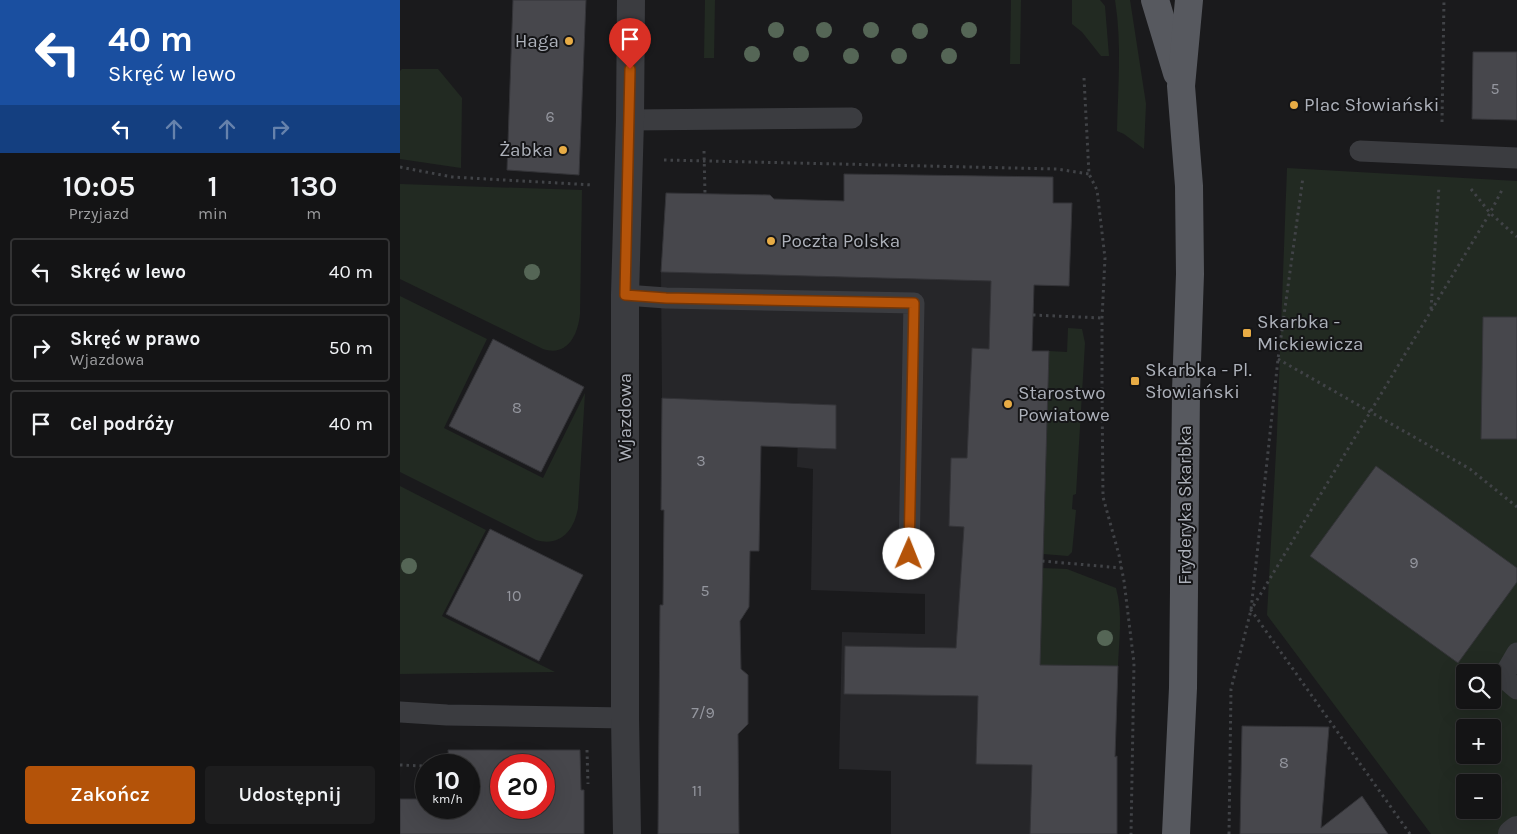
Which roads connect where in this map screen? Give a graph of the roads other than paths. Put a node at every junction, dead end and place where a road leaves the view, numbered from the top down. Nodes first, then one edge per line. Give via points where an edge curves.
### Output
1 (631, 0) edge
2 (1156, 0) edge
3 (1189, 0) edge
4 (1181, 86) junction
5 (852, 118) dead end
6 (630, 120) junction
7 (1360, 151) dead end
8 (1517, 158) edge
9 (625, 295) junction
10 (909, 554) dead end
11 (1517, 653) edge
12 (1517, 689) edge
13 (400, 712) edge
14 (625, 718) junction
15 (1517, 830) edge
16 (627, 834) edge
17 (1176, 834) edge
18 (1512, 834) edge

1 - 6 street, Wjazdowa
2 - 4 main road, Fryderyka Skarbka
3 - 4 main road, Fryderyka Skarbka
4 - 17 main road, Fryderyka Skarbka via 1189,186 1190,274 1183,688
5 - 6 lane
6 - 9 street, Wjazdowa
7 - 8 lane
9 - 10 lane via 914,303
9 - 14 street, Wjazdowa
11 - 12 lane via 1503,677
13 - 14 lane
14 - 16 street, Wjazdowa
15 - 18 street

